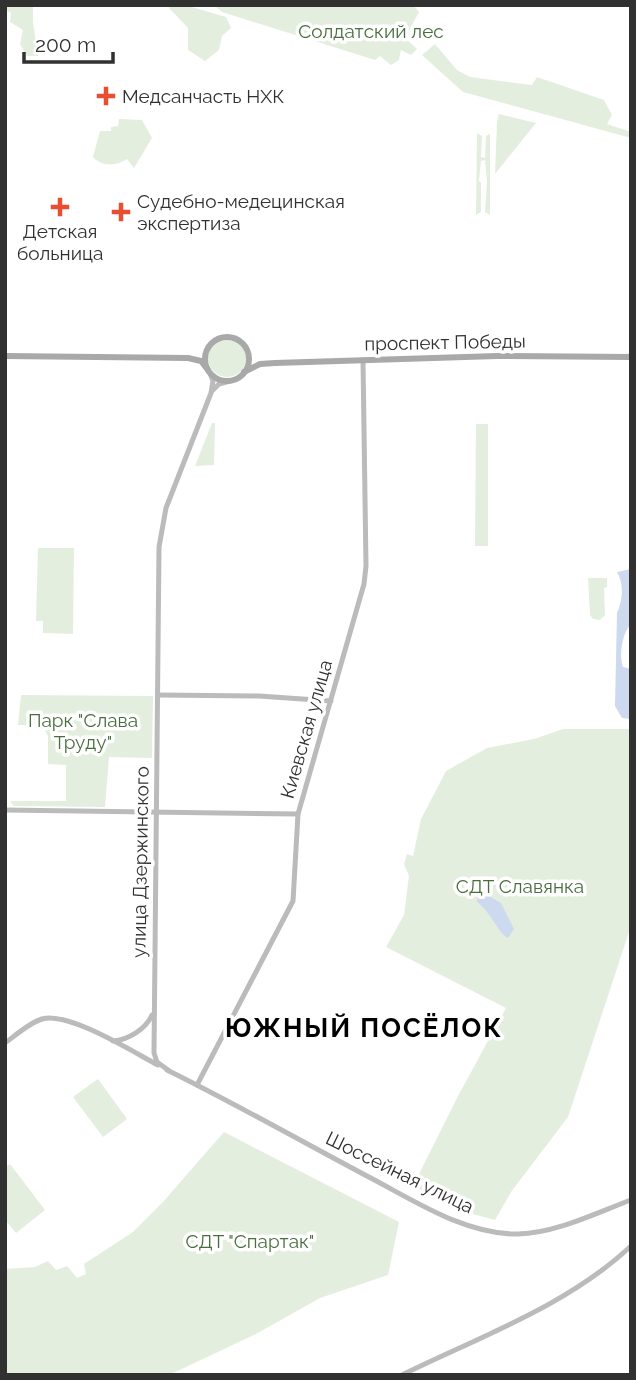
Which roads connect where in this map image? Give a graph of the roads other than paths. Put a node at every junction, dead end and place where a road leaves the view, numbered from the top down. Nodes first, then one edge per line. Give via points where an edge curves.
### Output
1 (207, 348) junction
2 (5, 355) edge
3 (631, 357) edge
4 (188, 358) junction
5 (249, 358) junction
6 (363, 360) junction
7 (260, 364) junction
8 (209, 372) junction
9 (244, 372) junction
10 (230, 381) junction
11 (211, 393) junction
12 (158, 695) junction
13 (331, 701) junction
14 (7, 807) edge
15 (156, 811) junction
16 (298, 814) junction
17 (154, 1005) junction
18 (136, 1032) junction
19 (110, 1040) junction
20 (155, 1040) junction
21 (5, 1043) edge
22 (128, 1050) junction
23 (141, 1056) junction
24 (168, 1070) junction
25 (197, 1085) junction
26 (631, 1200) edge
27 (631, 1246) edge
28 (401, 1375) edge

1 - 4 main road
1 - 5 main road via 218,339 234,338 246,347
1 - 8 main road via 204,357
2 - 4 main road
3 - 6 main road, проспект Победы
4 - 8 main road via 201,361
5 - 7 main road
5 - 9 main road
6 - 7 main road, проспект Победы
6 - 13 main road, Киевская улица via 366,566
7 - 9 main road, проспект Победы
8 - 10 main road
8 - 11 main road, улица Дзержинского
9 - 10 main road
10 - 11 main road
11 - 12 main road, улица Дзержинского via 160,532
12 - 13 main road
12 - 15 main road, улица Дзержинского
13 - 16 main road, Киевская улица
14 - 15 main road
15 - 16 main road
15 - 17 main road, улица Дзержинского
16 - 25 main road, Киевская улица via 293,901
17 - 18 main road via 150,1019
17 - 20 main road, улица Дзержинского
18 - 19 main road
18 - 20 main road via 148,1030
18 - 22 main road
19 - 21 main road via 55,1017 33,1023
19 - 22 main road
20 - 23 main road
20 - 24 main road via 156,1059
22 - 23 main road
23 - 24 main road, Шоссейная улица
24 - 25 main road, Шоссейная улица
25 - 26 main road, Шоссейная улица via 420,1203 484,1230 536,1231
27 - 28 main road via 548,1304

